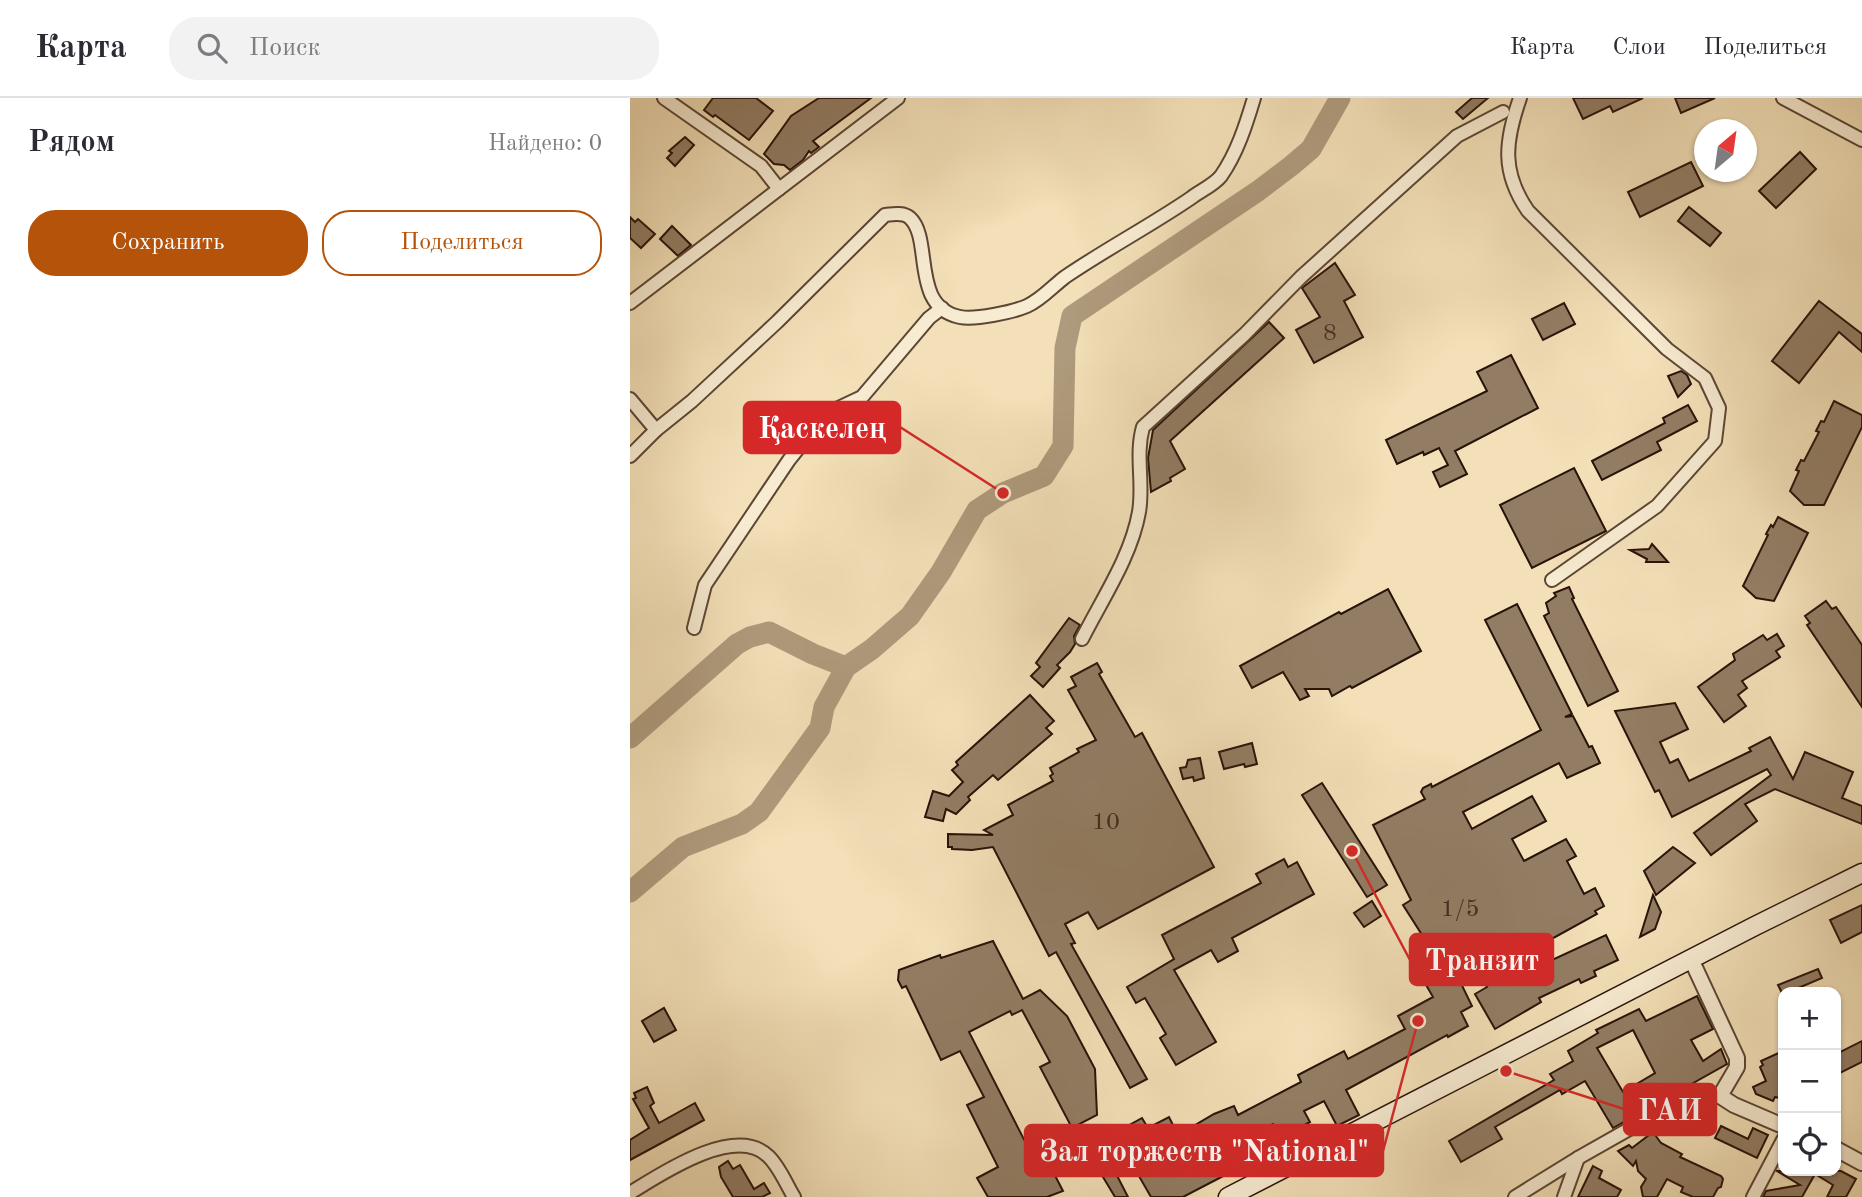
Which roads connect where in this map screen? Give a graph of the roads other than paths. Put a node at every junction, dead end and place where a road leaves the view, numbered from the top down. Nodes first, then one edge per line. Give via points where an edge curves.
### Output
1 (664, 98) edge
2 (898, 98) edge
3 (1254, 98) edge
4 (1520, 98) edge
5 (1783, 98) edge
6 (1503, 112) dead end
7 (1862, 140) edge
8 (779, 189) junction
9 (630, 303) edge
10 (942, 308) junction
11 (630, 399) edge
12 (656, 430) junction
13 (630, 456) edge
14 (1552, 580) dead end
15 (694, 628) dead end
16 (1082, 639) dead end
17 (1862, 873) edge
18 (1691, 959) junction
19 (1720, 1097) junction
20 (1778, 1124) edge
21 (1778, 1150) edge
22 (1841, 1152) edge
23 (1578, 1158) junction
24 (1862, 1163) edge
25 (630, 1193) edge
26 (794, 1197) edge
27 (1228, 1197) edge
28 (1515, 1197) edge
29 (1564, 1197) edge
30 (1753, 1197) edge

1 - 8 street via 761,166
2 - 8 street
3 - 10 street via 1233,155 1219,178 1165,216 1067,276 1030,305 981,317 958,317
4 - 14 street via 1507,148 1517,194 1528,211 1667,349 1705,378 1719,408 1715,441 1657,506
5 - 7 street
6 - 16 street via 1457,136 1143,427 1140,510 1132,540
8 - 9 street
10 - 12 street via 927,284 914,223 904,215 885,215 777,322
10 - 15 street via 862,397 826,414 789,460 705,585
11 - 12 street
12 - 13 street
17 - 18 main road
18 - 19 street via 1737,1058 1737,1067
18 - 27 main road
19 - 20 street
19 - 23 street via 1700,1093 1684,1098
21 - 30 street
22 - 24 street
23 - 28 street
23 - 29 street
25 - 26 street via 704,1152 749,1145 766,1154

